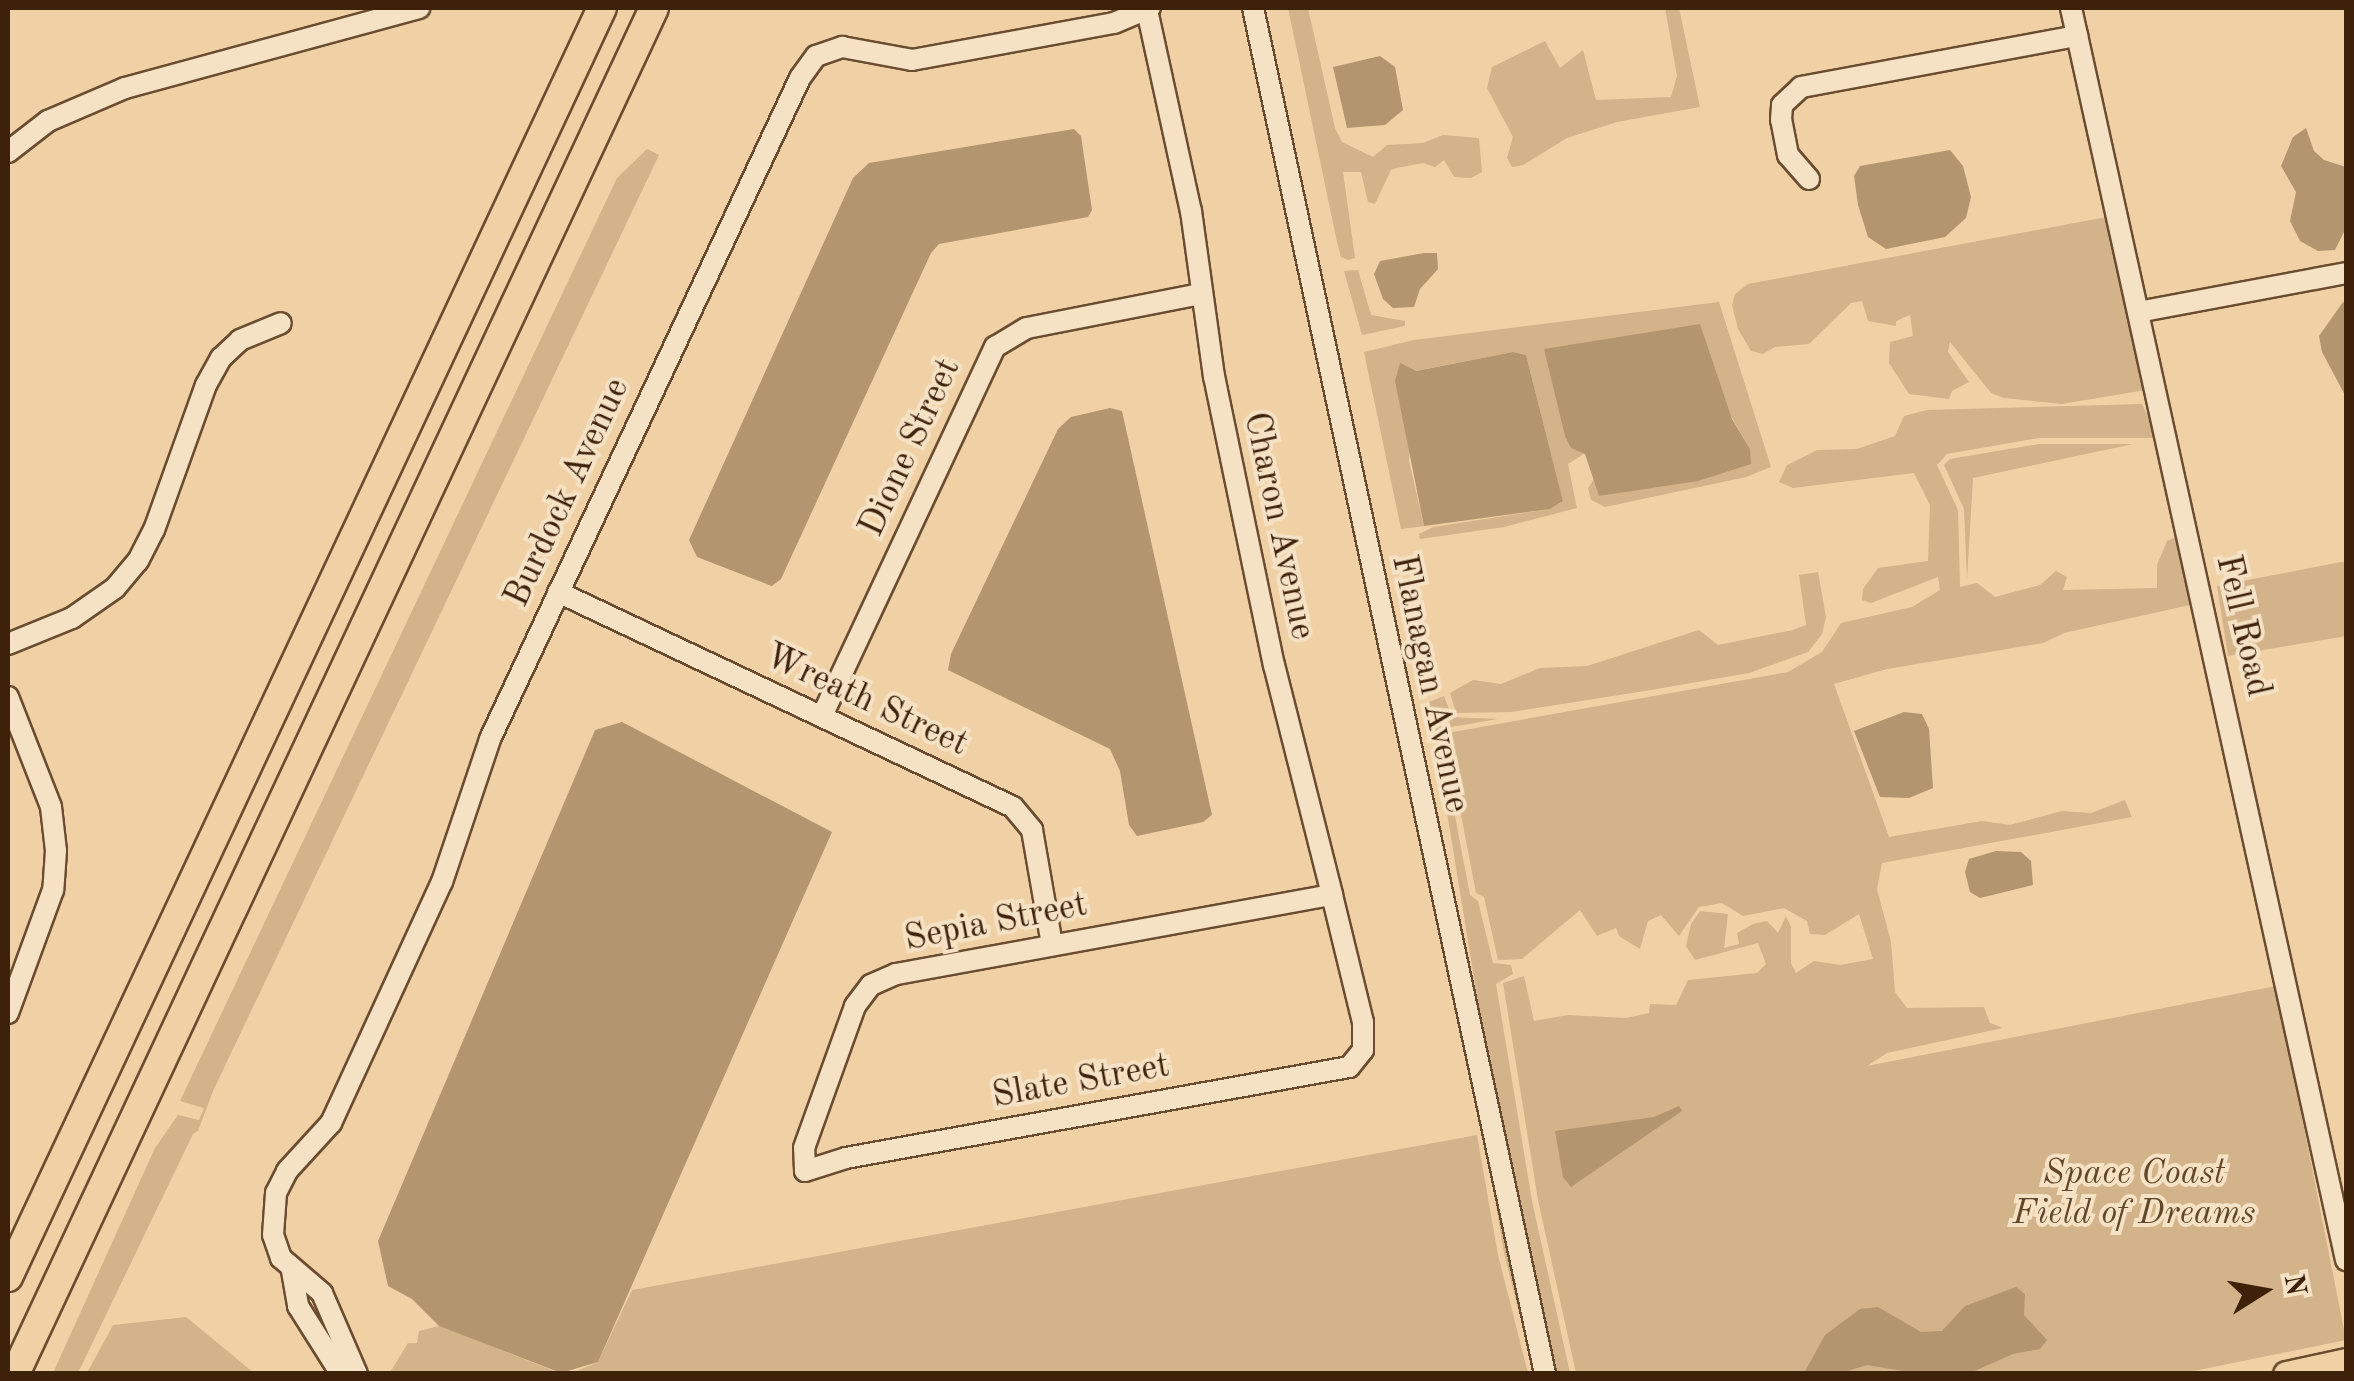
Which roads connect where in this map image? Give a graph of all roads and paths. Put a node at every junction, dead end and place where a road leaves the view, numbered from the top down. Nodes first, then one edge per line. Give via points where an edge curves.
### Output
1 (419, 8) edge
2 (602, 8) edge
3 (654, 8) edge
4 (1254, 8) edge
5 (2071, 8) edge
6 (1149, 9) edge
7 (2077, 36) junction
8 (8, 152) edge
9 (1809, 179) dead end
10 (2346, 273) edge
11 (1200, 294) junction
12 (2138, 312) junction
13 (281, 323) dead end
14 (558, 592) junction
15 (8, 644) edge
16 (8, 697) edge
17 (822, 716) junction
18 (1332, 895) junction
19 (1052, 945) junction
20 (8, 1014) edge
21 (1363, 1050) joint
22 (804, 1171) joint
23 (2346, 1260) edge
24 (292, 1271) junction
25 (8, 1278) edge
26 (331, 1310) junction
27 (305, 1320) junction
28 (2346, 1361) edge
29 (342, 1362) edge
30 (15, 1374) edge
31 (357, 1374) edge
32 (1545, 1374) edge
33 (2286, 1374) edge

1 - 8 street via 125,88 48,121
2 - 25 highway
3 - 30 highway
4 - 32 street, Flanagan Avenue
5 - 7 street, Fell Road
6 - 11 street, Charon Avenue via 1191,212
6 - 14 street, Burdock Avenue via 1114,23 912,60 842,47 816,56
7 - 9 street via 1801,87 1788,94 1781,120 1788,155
7 - 12 street, Fell Road
10 - 12 street
11 - 17 street, Dione Street via 1028,328 994,347
11 - 18 street, Charon Avenue via 1274,665
12 - 23 street, Fell Road
13 - 15 street via 240,340 221,358 154,530 126,574 72,618
14 - 17 street, Wreath Street
14 - 24 street, Burdock Avenue via 490,739 442,882 331,1124 286,1172 276,1194 272,1234
16 - 20 street via 51,807 56,851 53,890
17 - 19 street, Wreath Street via 1013,806 1032,830
18 - 19 street, Sepia Street
18 - 21 street, Charon Avenue
19 - 22 street, Sepia Street via 896,974 871,985 855,1006 810,1130
21 - 22 street, Slate Street via 1349,1067
24 - 26 street, Burdock Avenue via 322,1293
24 - 27 street, Burdock Avenue
26 - 27 street
26 - 29 street, Burdock Avenue
27 - 29 street, Burdock Avenue
28 - 33 main road
29 - 31 street, Burdock Avenue

